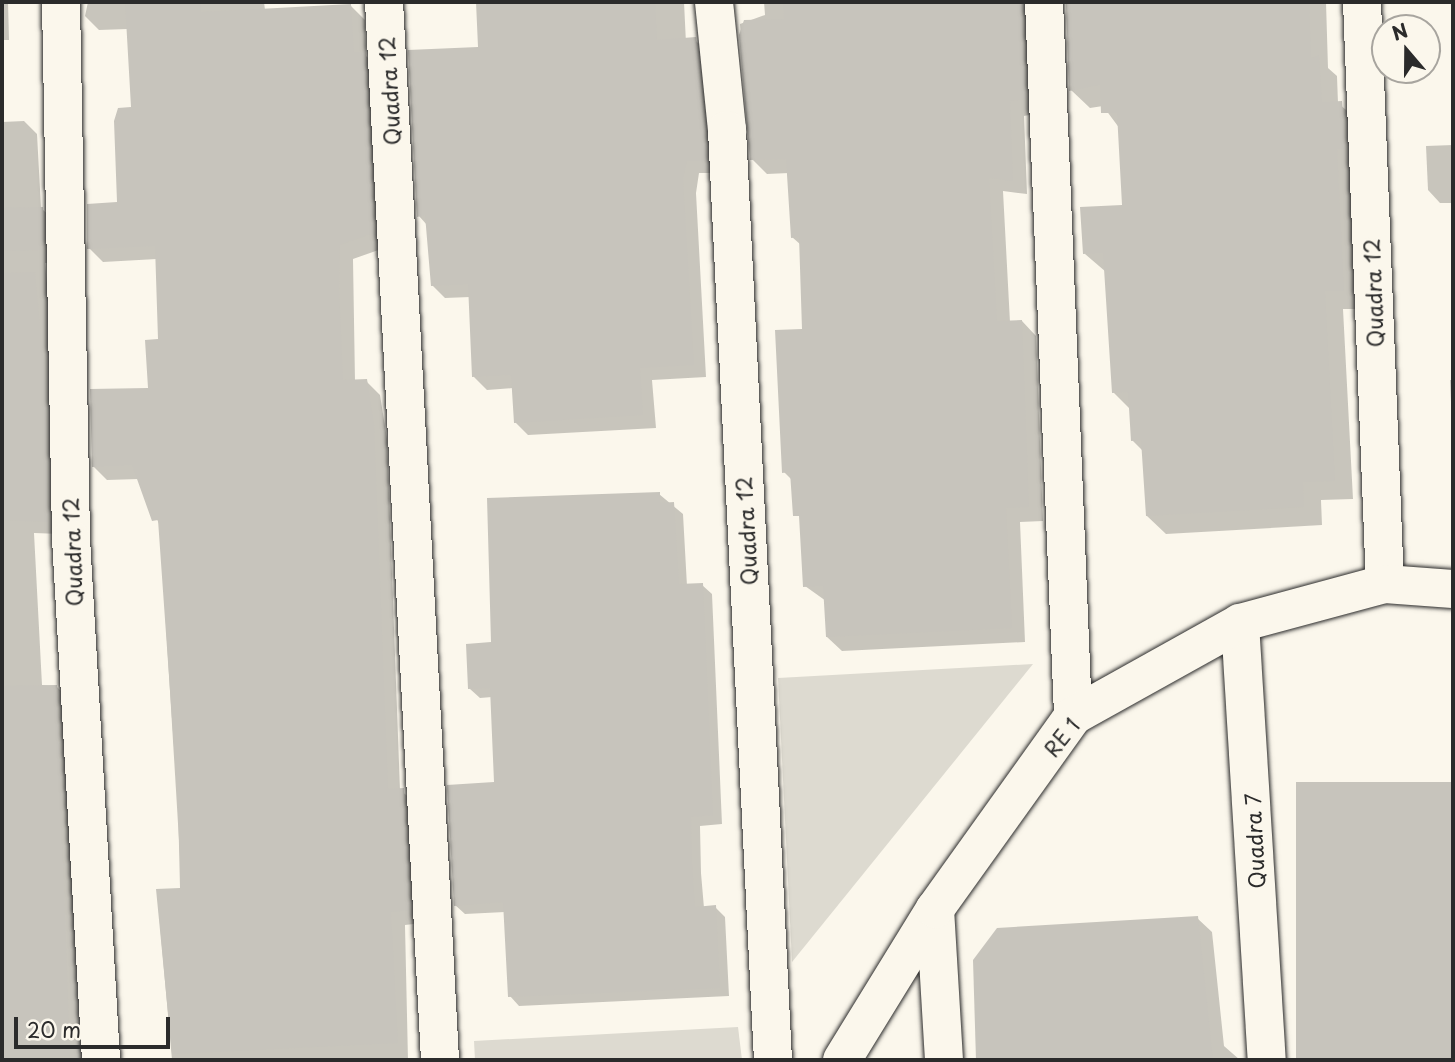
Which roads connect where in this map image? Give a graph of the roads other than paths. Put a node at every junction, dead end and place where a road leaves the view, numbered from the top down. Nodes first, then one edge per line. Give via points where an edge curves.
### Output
1 (61, 2) edge
2 (384, 2) edge
3 (714, 2) edge
4 (1044, 2) edge
5 (1362, 2) edge
6 (1385, 584) junction
7 (1453, 589) edge
8 (1240, 623) junction
9 (1073, 716) junction
10 (935, 909) junction
11 (101, 1060) edge
12 (440, 1060) edge
13 (773, 1060) edge
14 (842, 1060) edge
15 (944, 1060) edge
16 (1267, 1060) edge

1 - 11 street, Quadra 12 via 71,539
2 - 12 street, Quadra 12
3 - 13 street, Quadra 12 via 727,130
4 - 9 street
5 - 6 street, Quadra 12
6 - 7 street, RE 1
6 - 8 street, RE 1
8 - 9 street, RE 1
8 - 16 street, Quadra 7
9 - 10 street, RE 1
10 - 14 street, RE 1
10 - 15 street

